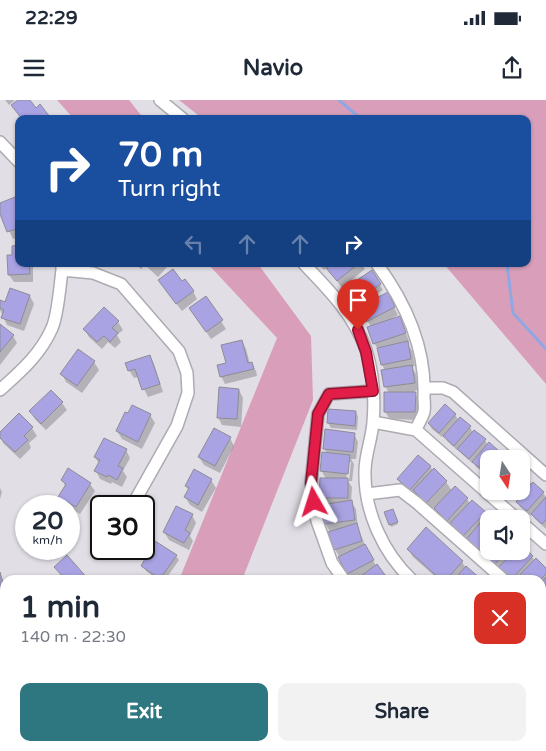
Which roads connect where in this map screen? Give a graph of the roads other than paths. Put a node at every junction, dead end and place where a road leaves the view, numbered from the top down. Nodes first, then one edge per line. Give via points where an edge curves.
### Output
1 (160, 100) edge
2 (178, 115) edge
3 (0, 142) edge
4 (15, 158) edge
5 (62, 267) edge
6 (307, 267) edge
7 (379, 267) edge
8 (424, 388) junction
9 (0, 390) edge
10 (373, 391) junction
11 (374, 422) junction
12 (416, 430) junction
13 (546, 475) edge
14 (367, 494) junction
15 (138, 495) edge
16 (507, 510) edge
17 (530, 530) edge
18 (546, 544) edge
19 (340, 575) edge
20 (405, 575) edge
21 (498, 575) edge

1 - 2 street
3 - 4 street
5 - 9 street via 53,327 39,352
5 - 15 street via 93,273 122,284 179,351 187,373 188,393 177,426
6 - 10 street via 342,304 358,330 366,352
7 - 8 street via 393,286 412,325 423,363
8 - 12 street via 424,412
8 - 13 street via 443,388 453,392
10 - 11 street
10 - 19 street via 329,394 318,414 311,483 317,522 332,563
11 - 12 street
11 - 14 street via 365,470
12 - 16 street
14 - 20 street via 373,522
14 - 21 street via 400,490
17 - 18 street

